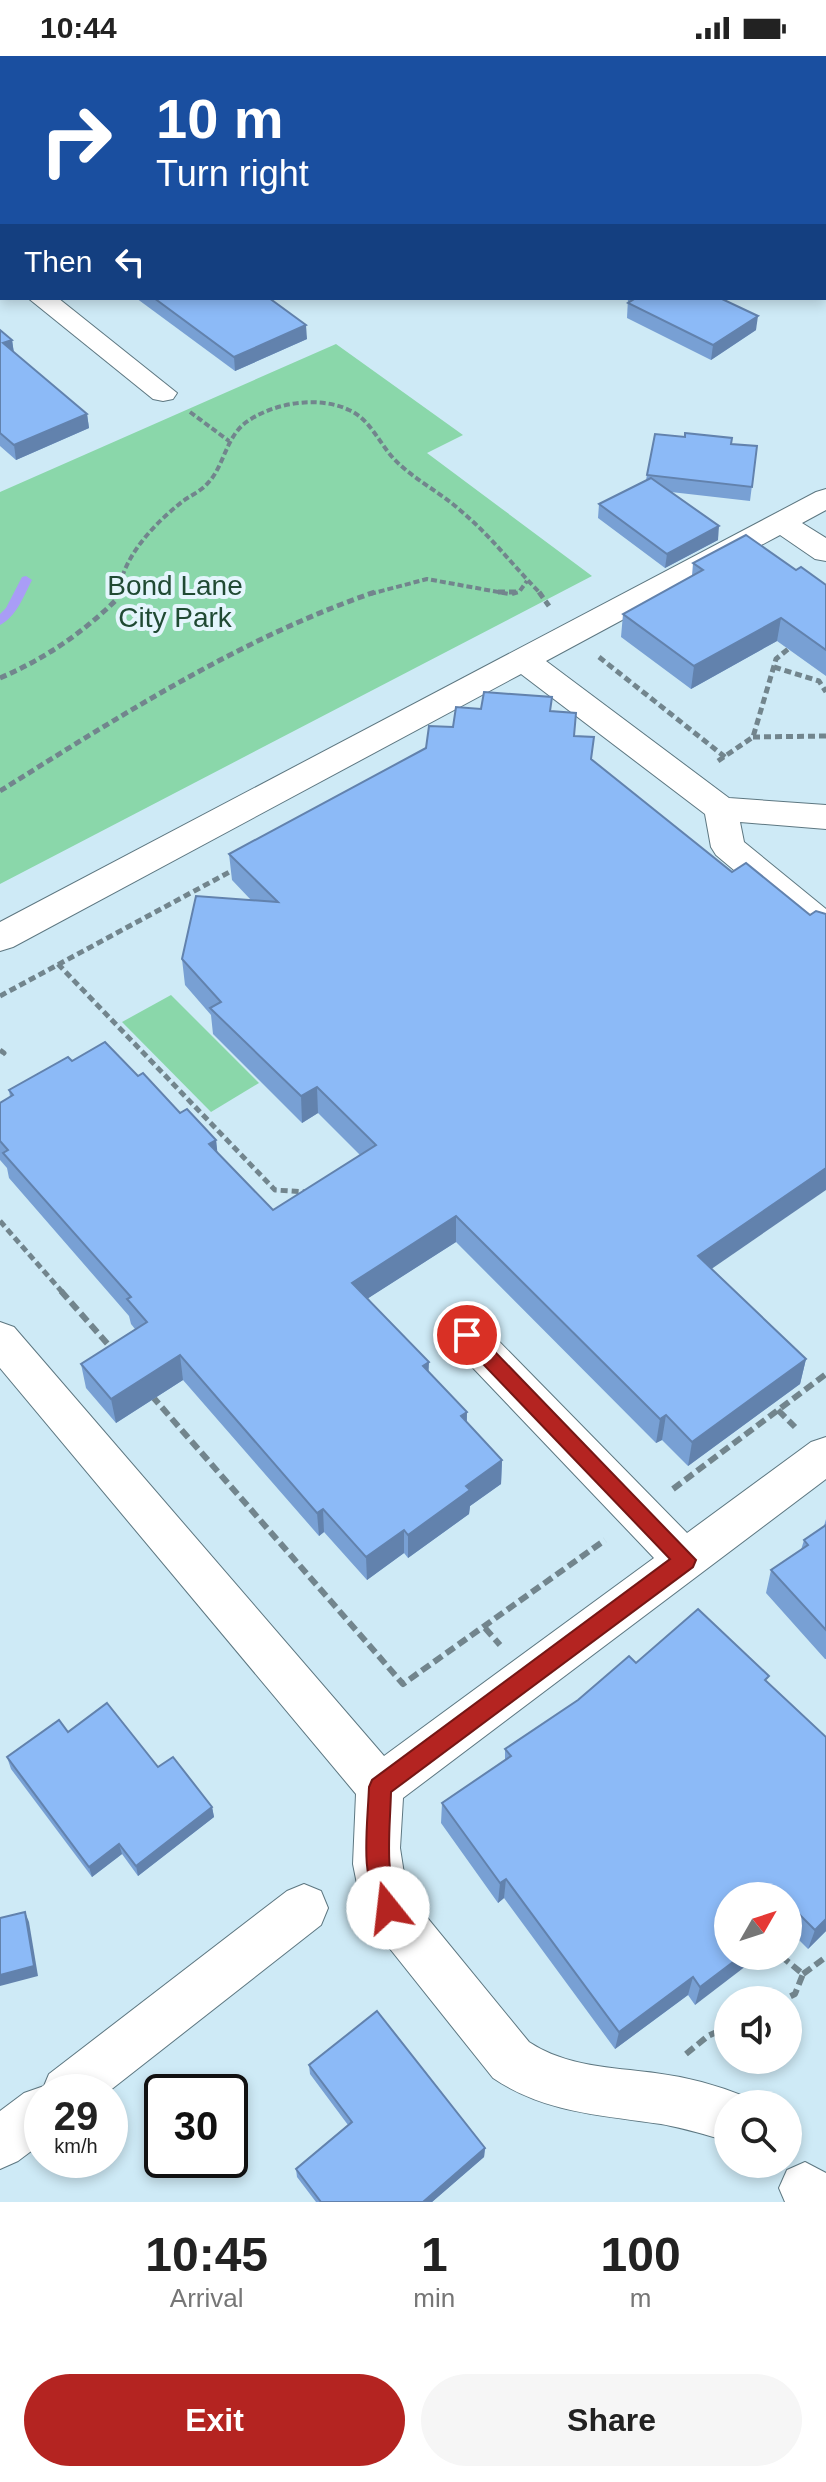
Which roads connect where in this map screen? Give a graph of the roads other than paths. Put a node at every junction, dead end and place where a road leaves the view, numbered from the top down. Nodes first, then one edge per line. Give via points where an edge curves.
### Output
1 (44, 300) edge
2 (163, 393) road end
3 (826, 498) edge
4 (781, 522) junction
5 (826, 552) edge
6 (524, 660) junction
7 (721, 809) junction
8 (826, 817) edge
9 (826, 928) edge
10 (0, 938) edge
11 (467, 1335) dead end
12 (0, 1339) edge
13 (826, 1455) edge
14 (685, 1560) junction
15 (380, 1787) junction
16 (304, 1908) dead end
17 (90, 2074) edge
18 (704, 2109) edge
19 (24, 2125) edge
20 (0, 2143) edge

1 - 2 street
3 - 4 street
4 - 5 street
4 - 6 street
6 - 7 street
6 - 10 street
7 - 8 street
7 - 9 street via 728,847
11 - 14 street
12 - 15 street
13 - 14 street
14 - 15 street
15 - 18 street via 377,1871 388,1908 511,2060 553,2083
16 - 17 street
19 - 20 street

